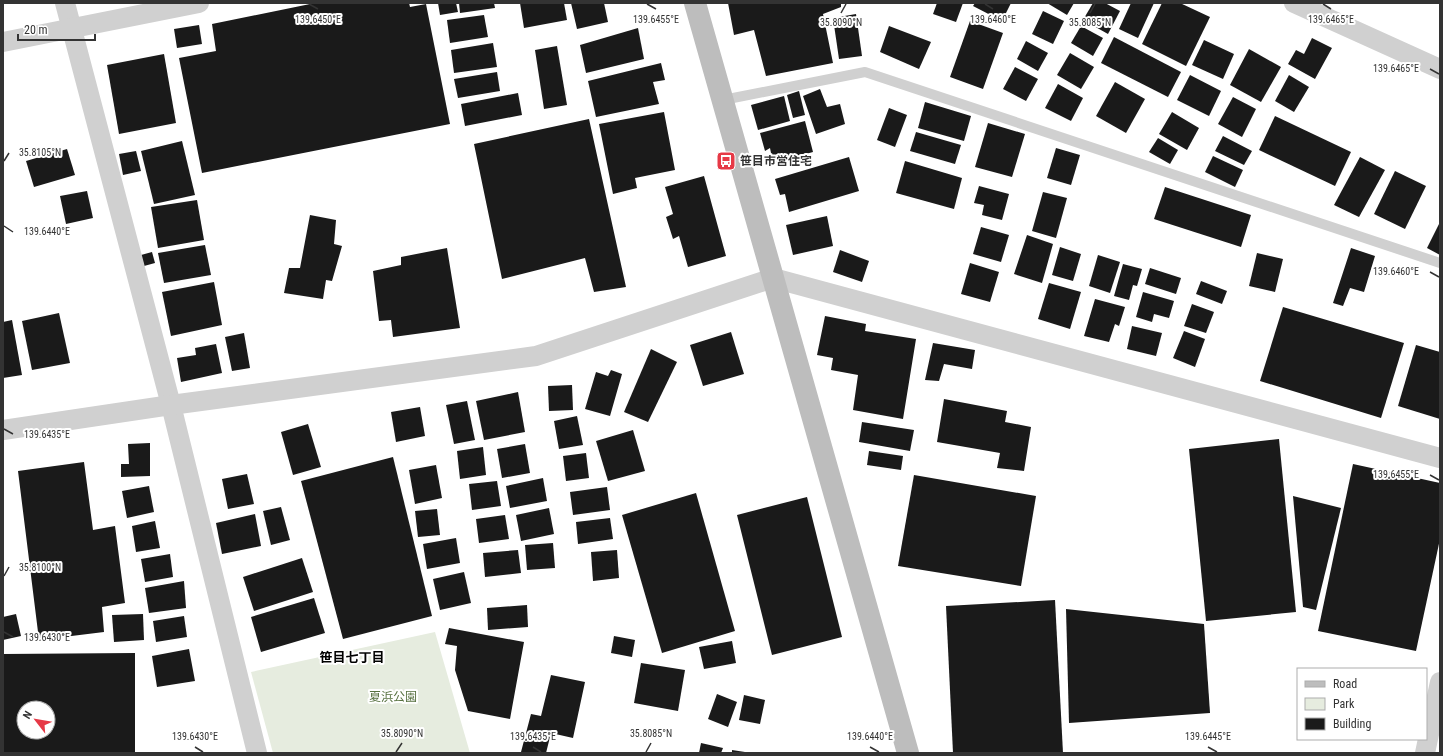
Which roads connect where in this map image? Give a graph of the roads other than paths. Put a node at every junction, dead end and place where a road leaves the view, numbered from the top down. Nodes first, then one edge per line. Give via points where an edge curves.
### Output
1 (65, 3) edge
2 (199, 3) edge
3 (695, 3) edge
4 (1294, 3) edge
5 (72, 28) junction
6 (3, 42) edge
7 (1440, 69) edge
8 (723, 100) junction
9 (1440, 263) edge
10 (773, 278) junction
11 (172, 405) junction
12 (3, 430) edge
13 (1440, 458) edge
14 (1440, 682) edge
15 (257, 753) edge
16 (908, 753) edge
17 (1425, 753) edge

1 - 5 street
2 - 5 street
3 - 8 street
4 - 7 street
5 - 6 street
5 - 11 street
8 - 9 lane via 865,72
8 - 10 street
10 - 11 street via 536,356
10 - 13 street
10 - 16 street
11 - 12 street
11 - 15 street
14 - 17 street

